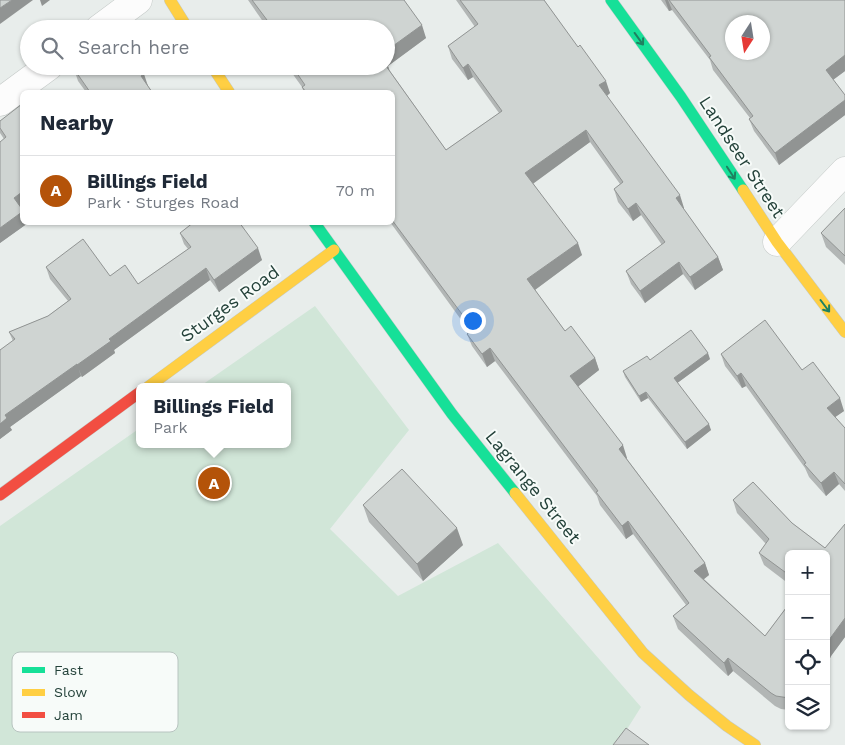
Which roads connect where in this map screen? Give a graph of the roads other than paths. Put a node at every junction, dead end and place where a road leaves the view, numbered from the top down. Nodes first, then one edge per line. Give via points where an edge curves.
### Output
1 (138, 0) edge
2 (170, 0) edge
3 (611, 0) edge
4 (111, 20) edge
5 (182, 20) edge
6 (37, 75) edge
7 (218, 75) edge
8 (228, 90) edge
9 (0, 102) edge
10 (845, 171) edge
11 (316, 225) edge
12 (777, 242) junction
13 (334, 250) junction
14 (845, 332) edge
15 (153, 383) edge
16 (136, 395) edge
17 (0, 495) edge
18 (754, 745) edge

1 - 4 street
2 - 5 street
3 -> 12 street, Landseer Street via 681,97
6 - 9 street
7 - 8 street
10 - 12 street
11 - 13 street, Lagrange Street
12 -> 14 street, Landseer Street
13 - 15 street, Sturges Road
13 - 18 street, Lagrange Street via 452,414 644,653 689,695
16 - 17 street

